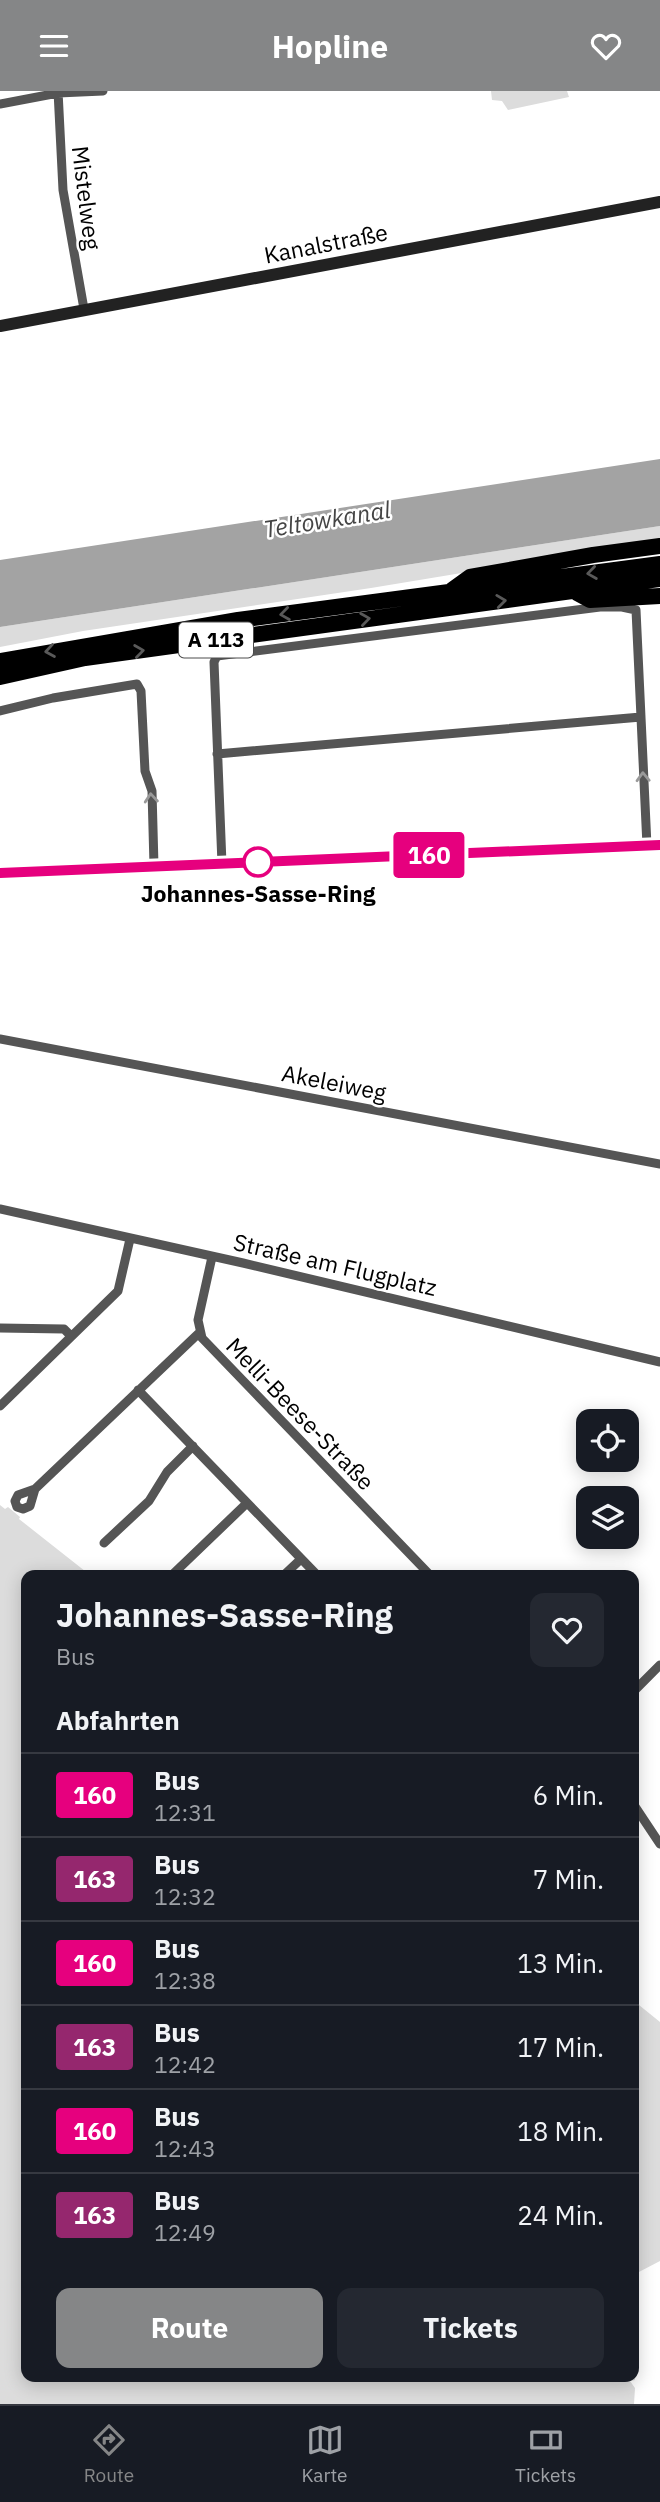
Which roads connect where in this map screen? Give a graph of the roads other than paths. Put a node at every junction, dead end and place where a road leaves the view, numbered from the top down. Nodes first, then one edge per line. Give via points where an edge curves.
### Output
1 (103, 91) edge
2 (58, 92) edge
3 (0, 104) edge
4 (660, 202) edge
5 (84, 309) junction
6 (0, 326) edge
7 (660, 545) edge
8 (660, 564) edge
9 (660, 579) edge
10 (450, 592) junction
11 (575, 592) junction
12 (660, 596) edge
13 (0, 661) edge
14 (0, 677) edge
15 (0, 711) edge
16 (641, 717) junction
17 (218, 754) junction
18 (653, 846) edge
19 (222, 864) junction
20 (154, 866) junction
21 (0, 873) edge
22 (0, 1039) edge
23 (660, 1164) edge
24 (0, 1209) edge
25 (131, 1239) junction
26 (212, 1257) junction
27 (0, 1328) edge
28 (199, 1333) junction
29 (71, 1336) junction
30 (660, 1363) edge
31 (138, 1390) junction
32 (0, 1406) edge
33 (193, 1446) junction
34 (35, 1489) dead end
35 (247, 1503) junction
36 (104, 1543) dead end
37 (301, 1559) junction
38 (177, 1570) edge
39 (289, 1570) edge
40 (312, 1570) edge
41 (422, 1570) edge
42 (660, 1665) edge
43 (639, 1686) edge
44 (639, 1812) edge
45 (660, 1844) edge

1 - 2 street
2 - 3 street
2 - 5 street, Mistelweg via 63,190
4 - 5 street, Kanalstraße
5 - 6 street, Kanalstraße
7 - 10 highway via 470,577
8 -> 10 highway, A 113
9 - 11 highway, A 113
10 -> 13 highway, A 113 via 238,620
11 - 12 highway via 590,600
14 -> 11 highway, A 113 via 85,658
20 -> 15 street via 152,791 145,771 137,684
16 - 17 street
16 - 17 street via 636,610 600,607 217,656
18 -> 16 street
17 - 19 street
18 - 19 street
19 - 20 street
20 - 21 street
22 - 23 street, Akeleiweg
24 - 25 street, Straße am Flugplatz
25 - 26 street, Straße am Flugplatz
25 - 29 street via 118,1291
26 - 28 street, Melli-Beese-Straße
26 - 30 street, Straße am Flugplatz
27 - 29 street via 64,1329
28 - 31 street
28 - 41 street, Melli-Beese-Straße
29 - 32 street
31 - 33 street
31 - 34 street
33 - 35 street
33 - 36 street via 167,1472 149,1501
35 - 37 street
35 - 38 street
37 - 39 street
37 - 40 street
42 - 43 street
44 - 45 street

